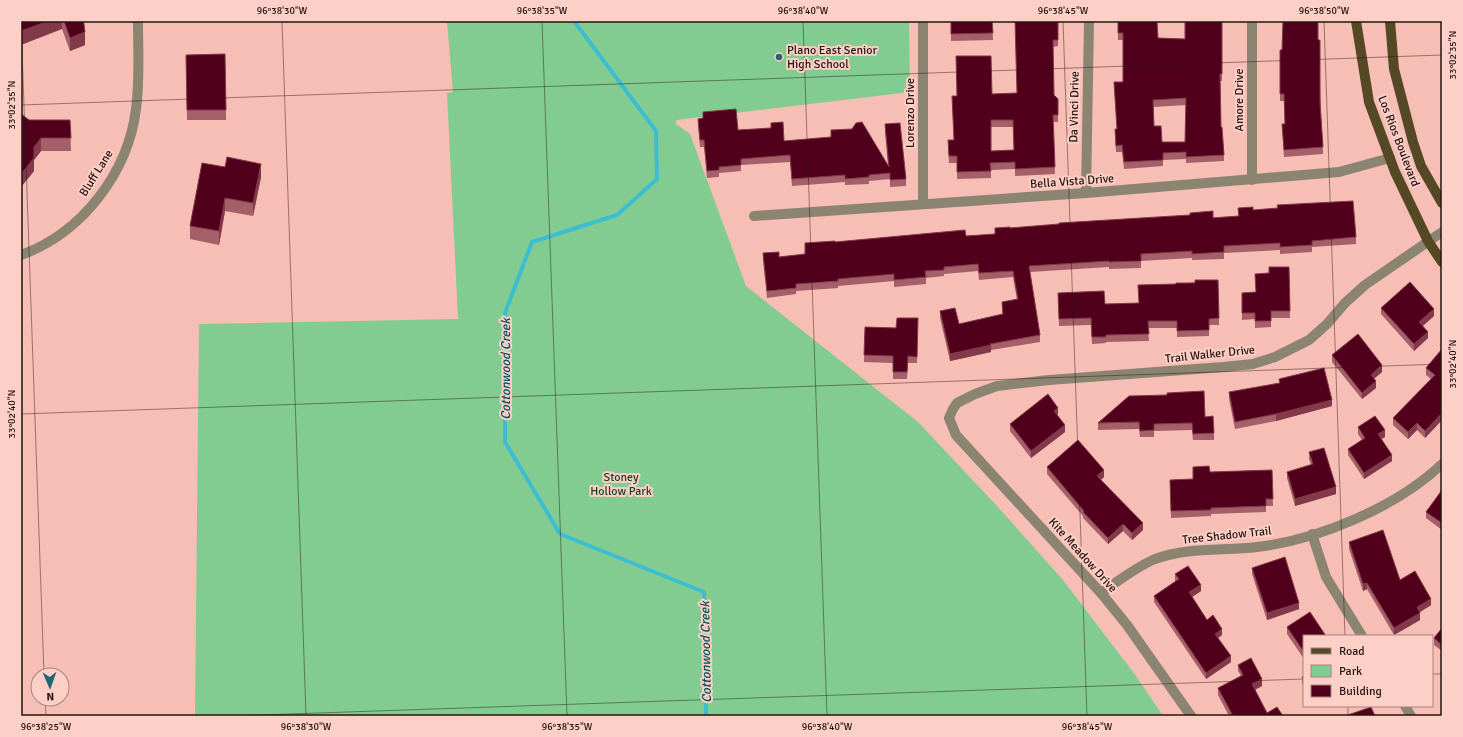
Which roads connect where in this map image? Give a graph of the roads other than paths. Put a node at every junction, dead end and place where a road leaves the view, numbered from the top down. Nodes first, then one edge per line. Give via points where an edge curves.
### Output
1 (138, 21) edge
2 (923, 21) edge
3 (1089, 21) edge
4 (1252, 21) edge
5 (1356, 21) edge
6 (1390, 21) edge
7 (1390, 158) junction
8 (1252, 180) junction
9 (1086, 193) junction
10 (1442, 203) edge
11 (924, 204) junction
12 (754, 216) dead end
13 (1442, 232) edge
14 (1428, 241) junction
15 (21, 255) edge
16 (1442, 262) edge
17 (950, 418) joint
18 (1442, 464) edge
19 (1312, 534) junction
20 (1101, 593) junction
21 (1361, 635) edge
22 (1406, 707) edge
23 (1191, 716) edge
24 (1411, 716) edge

1 - 15 street, Bluff Lane via 136,109 130,137 120,162 104,189 84,214 58,236
2 - 11 street, Lorenzo Drive
3 - 9 street, Da Vinci Drive
4 - 8 street, Amore Drive
5 - 7 main road, Los Rios Boulevard via 1369,102
6 - 10 main road, Los Rios Boulevard via 1394,69 1413,142 1421,166
7 - 8 street, Bella Vista Drive via 1339,172
7 - 14 main road, Los Rios Boulevard
8 - 9 street, Bella Vista Drive
9 - 11 street, Bella Vista Drive
11 - 12 street, Bella Vista Drive
13 - 14 street, Trail Walker Drive
14 - 16 main road, Los Rios Boulevard
14 - 17 street, Trail Walker Drive via 1365,285 1309,340 1275,357 1253,364 997,386 957,403
17 - 20 street, Kite Meadow Drive via 956,434
18 - 19 street, Tree Shadow Trail via 1410,489 1366,515
19 - 20 street, Tree Shadow Trail via 1257,547 1171,554 1140,567
19 - 21 street via 1326,577
20 - 23 street, Kite Meadow Drive via 1127,625
22 - 24 street

